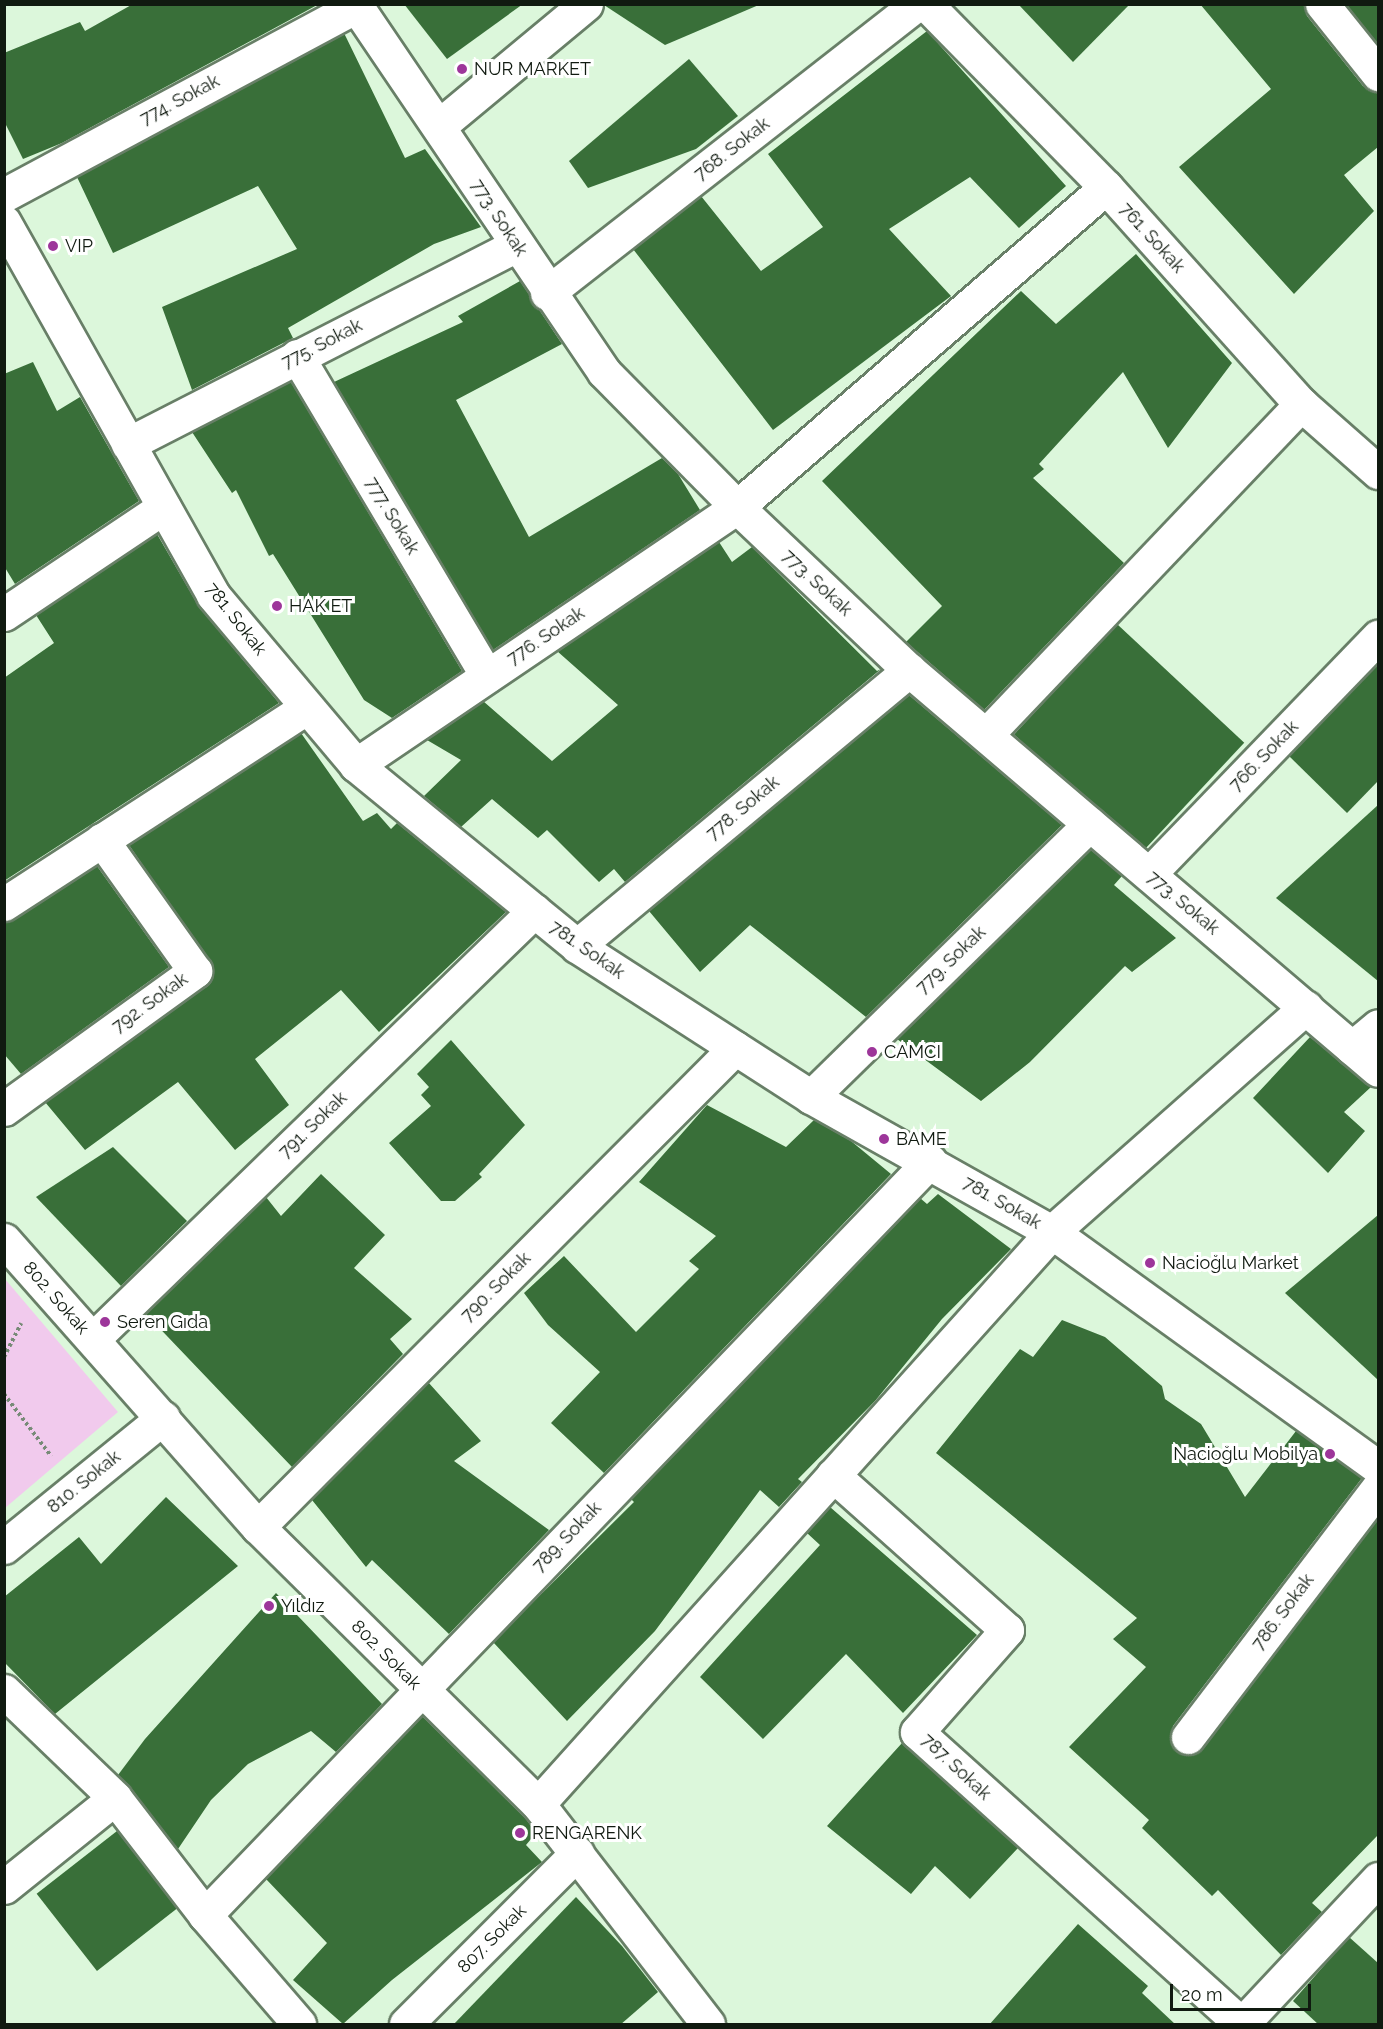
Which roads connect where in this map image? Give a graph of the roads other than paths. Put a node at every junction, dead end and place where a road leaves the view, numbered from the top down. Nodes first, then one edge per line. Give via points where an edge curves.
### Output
1 (586, 4) edge
2 (917, 4) edge
3 (926, 4) edge
4 (1322, 4) edge
5 (356, 5) edge
6 (1378, 74) edge
7 (439, 126) junction
8 (1106, 187) junction
9 (4, 195) edge
10 (4, 222) edge
11 (517, 245) junction
12 (547, 293) junction
13 (297, 356) junction
14 (1301, 404) junction
15 (128, 444) junction
16 (1378, 472) edge
17 (164, 507) junction
18 (737, 507) junction
19 (4, 614) edge
20 (1378, 637) edge
21 (909, 670) junction
22 (487, 676) junction
23 (307, 707) junction
24 (986, 735) junction
25 (356, 765) junction
26 (1090, 824) junction
27 (102, 840) junction
28 (1149, 874) junction
29 (4, 904) edge
30 (534, 911) junction
31 (577, 946) junction
32 (1306, 1007) junction
33 (1378, 1026) edge
34 (735, 1048) junction
35 (1352, 1048) junction
36 (1378, 1070) edge
37 (811, 1097) junction
38 (4, 1109) edge
39 (930, 1161) junction
40 (1052, 1232) junction
41 (4, 1240) edge
42 (93, 1339) junction
43 (163, 1418) junction
44 (1378, 1467) edge
45 (833, 1475) junction
46 (1378, 1488) edge
47 (258, 1527) junction
48 (4, 1547) edge
49 (420, 1689) junction
50 (4, 1691) edge
51 (1188, 1737) dead end
52 (115, 1798) junction
53 (538, 1804) junction
54 (577, 1853) junction
55 (1378, 1879) edge
56 (4, 1887) edge
57 (205, 1914) junction
58 (298, 2025) edge
59 (406, 2025) edge
60 (708, 2025) edge
61 (1242, 2025) edge

1 - 7 street
2 - 12 street, 768. Sokak
3 - 8 street, 761. Sokak
4 - 6 street
5 - 7 street, 773. Sokak
5 - 9 street, 774. Sokak
7 - 11 street, 773. Sokak
8 - 14 street, 761. Sokak
8 - 18 street, 776. Sokak
10 - 15 street, 781. Sokak
11 - 12 street, 773. Sokak
11 - 13 street, 775. Sokak
12 - 18 street, 773. Sokak via 604,372
13 - 15 street, 775. Sokak
13 - 22 street, 777. Sokak
14 - 16 street, 761. Sokak
14 - 24 street
15 - 17 street, 781. Sokak
17 - 19 street
17 - 23 street, 781. Sokak via 213,595
18 - 21 street, 773. Sokak
18 - 22 street, 776. Sokak
20 - 28 street, 766. Sokak
21 - 24 street, 773. Sokak
21 - 31 street, 778. Sokak
22 - 25 street, 776. Sokak
23 - 25 street, 781. Sokak
23 - 27 street
24 - 26 street, 773. Sokak
25 - 30 street, 781. Sokak
26 - 28 street, 773. Sokak
26 - 37 street, 779. Sokak
27 - 29 street
27 - 38 street, 792. Sokak via 195,970
28 - 32 street, 773. Sokak
30 - 31 street, 781. Sokak
30 - 42 street, 791. Sokak
31 - 34 street, 781. Sokak
32 - 35 street, 773. Sokak
32 - 40 street
33 - 35 street
34 - 37 street, 781. Sokak
34 - 47 street, 790. Sokak
35 - 36 street, 773. Sokak
37 - 39 street, 781. Sokak
39 - 40 street, 781. Sokak
39 - 49 street, 789. Sokak
40 - 44 street, 781. Sokak
40 - 45 street
41 - 42 street, 802. Sokak
42 - 43 street, 802. Sokak
43 - 47 street, 802. Sokak
43 - 48 street, 810. Sokak
45 - 53 street
45 - 61 street, 787. Sokak via 1008,1630 917,1732
46 - 51 street, 786. Sokak
47 - 49 street, 802. Sokak
49 - 53 street, 802. Sokak
49 - 57 street, 789. Sokak
50 - 52 street
52 - 56 street
52 - 57 street
53 - 54 street, 802. Sokak
54 - 59 street, 807. Sokak
54 - 60 street, 802. Sokak
55 - 61 street
57 - 58 street

